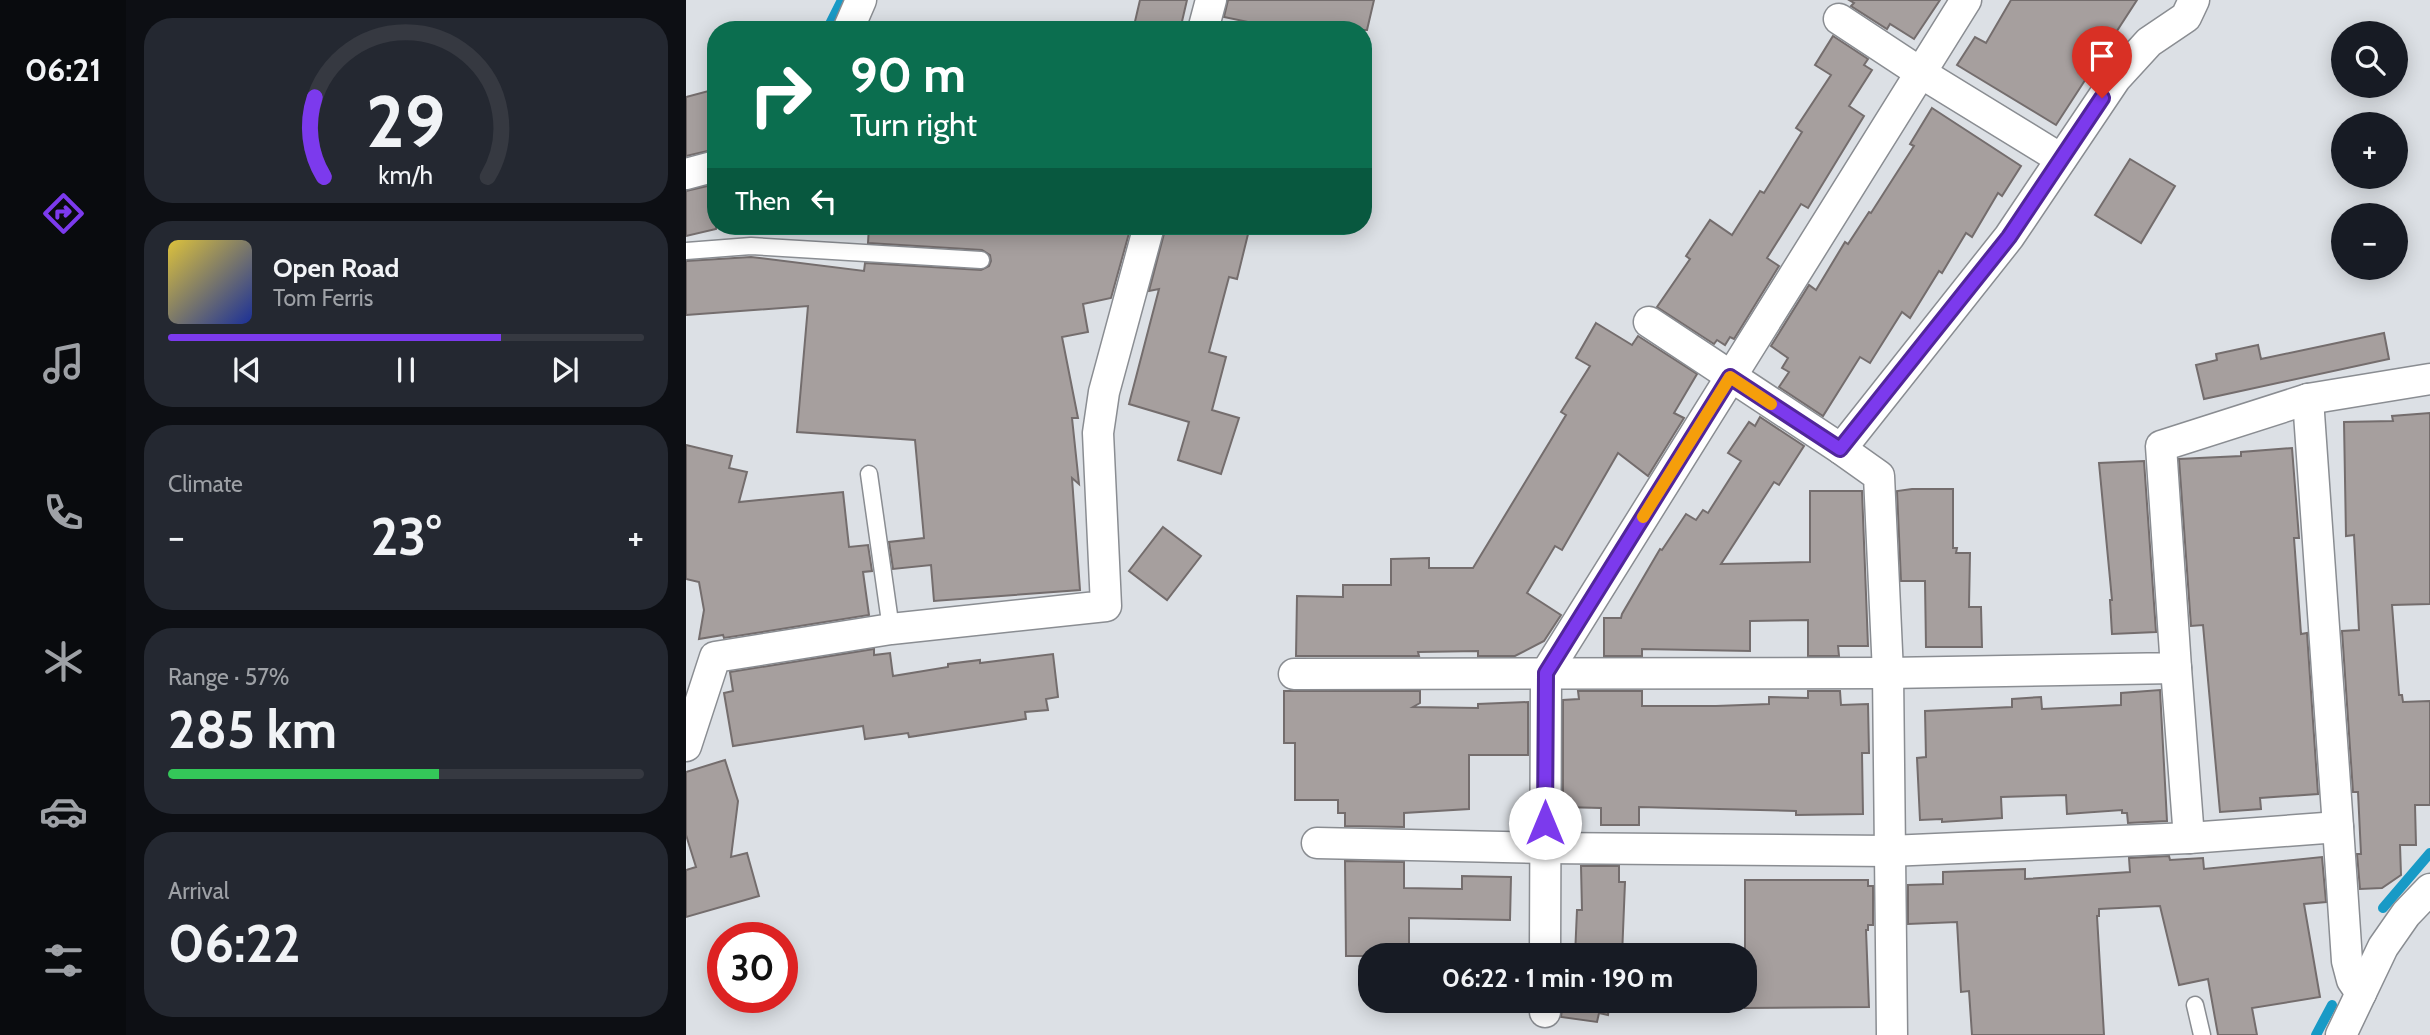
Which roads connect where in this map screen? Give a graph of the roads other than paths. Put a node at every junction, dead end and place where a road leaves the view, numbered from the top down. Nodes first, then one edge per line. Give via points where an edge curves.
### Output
1 (861, 0) edge
2 (1211, 0) edge
3 (1966, 0) edge
4 (2194, 0) edge
5 (1839, 19) dead end
6 (852, 21) edge
7 (1205, 21) edge
8 (1921, 73) junction
9 (2061, 159) junction
10 (707, 168) edge
11 (686, 174) edge
12 (1147, 235) edge
13 (686, 251) edge
14 (981, 260) dead end
15 (1649, 322) dead end
16 (1730, 377) junction
17 (2430, 379) edge
18 (2308, 399) junction
19 (1840, 449) junction
20 (869, 474) dead end
21 (891, 629) junction
22 (2176, 668) junction
23 (1546, 673) junction
24 (1888, 673) junction
25 (1294, 674) dead end
26 (686, 746) edge
27 (2338, 827) junction
28 (2189, 838) junction
29 (1317, 843) dead end
30 (1544, 848) junction
31 (1889, 851) junction
32 (2430, 889) edge
33 (1545, 943) edge
34 (2361, 993) junction
35 (2195, 1005) dead end
36 (1892, 1035) edge
37 (2202, 1035) edge
38 (2341, 1035) edge

1 - 6 street
2 - 7 street
3 - 8 street
4 - 9 street via 2186,17 2149,42 2116,78
5 - 8 street
8 - 9 street
8 - 16 street
9 - 19 street via 2009,237
10 - 11 street
12 - 21 street via 1104,392 1098,433 1106,606
13 - 14 lane via 751,246
15 - 16 street
16 - 19 street
16 - 23 street
17 - 18 street
18 - 22 street via 2161,446
18 - 27 street
19 - 24 street via 1879,475
20 - 21 lane
21 - 26 street via 715,657
22 - 24 street
22 - 28 street
23 - 24 street
23 - 25 street
23 - 30 street
24 - 31 street
27 - 28 street
27 - 34 street via 2347,961
28 - 31 street
29 - 30 street
30 - 31 street
30 - 33 street
31 - 36 street
32 - 34 street via 2383,947
34 - 38 street
35 - 37 lane

